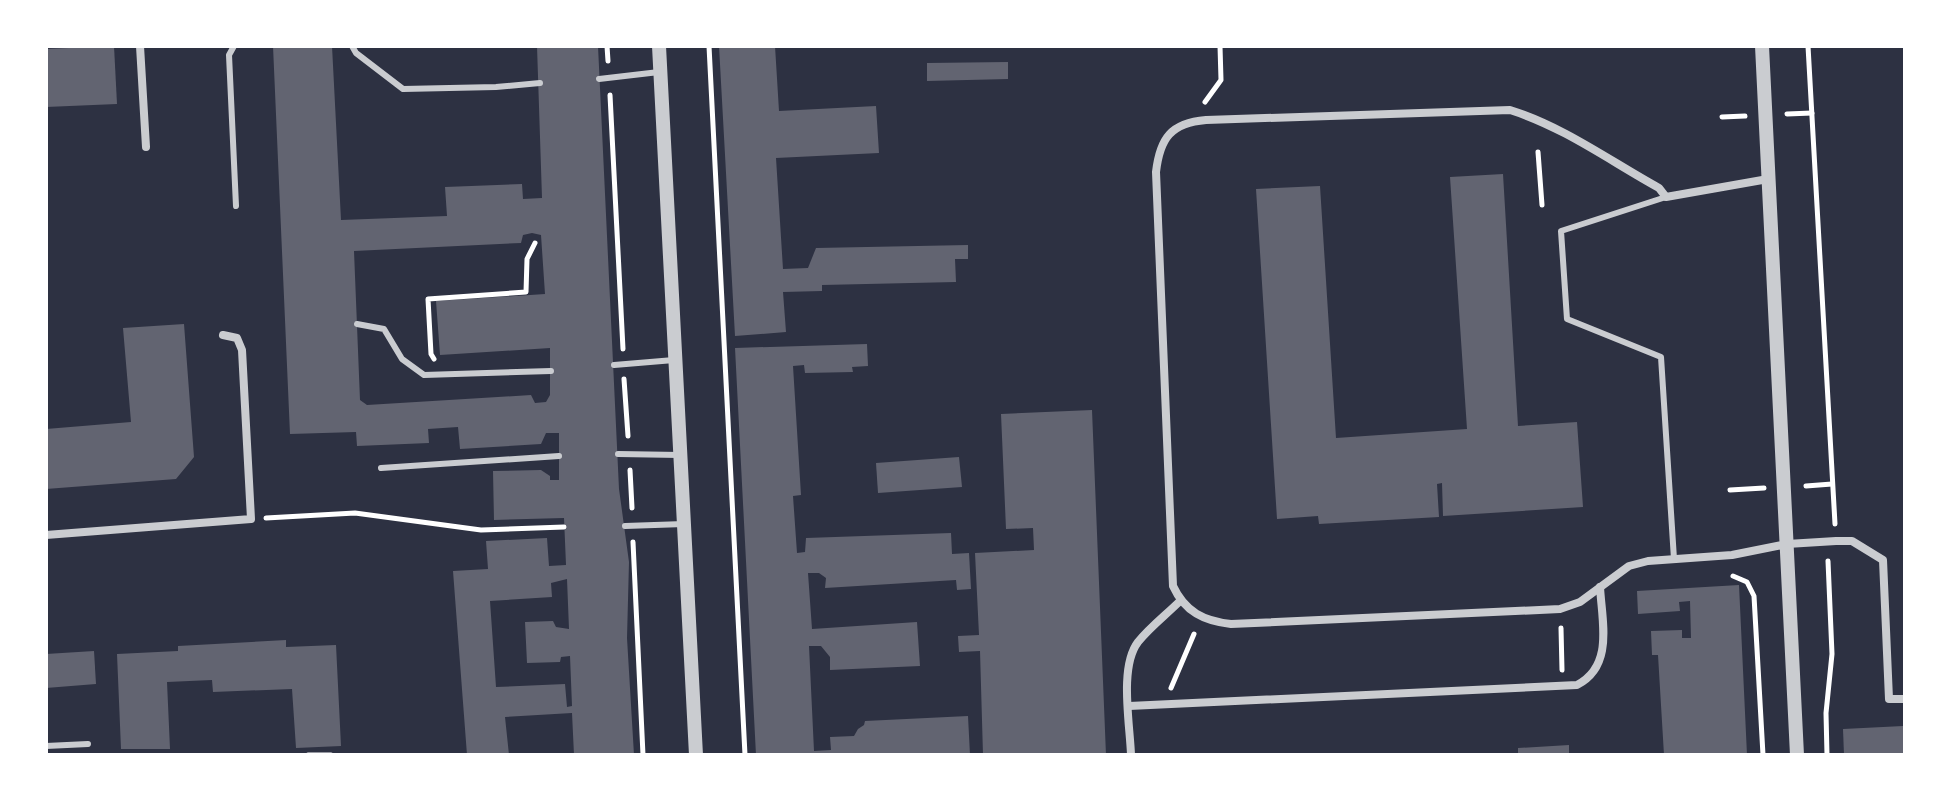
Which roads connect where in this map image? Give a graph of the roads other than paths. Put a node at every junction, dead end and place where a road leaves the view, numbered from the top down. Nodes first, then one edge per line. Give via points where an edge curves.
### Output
1 (140, 46) edge
2 (234, 46) edge
3 (352, 46) edge
4 (659, 46) edge
5 (1762, 46) edge
6 (660, 71) junction
7 (599, 79) dead end
8 (540, 83) dead end
9 (146, 147) dead end
10 (1768, 179) junction
11 (1666, 197) junction
12 (236, 206) dead end
13 (357, 324) dead end
14 (223, 335) dead end
15 (675, 359) junction
16 (614, 365) dead end
17 (551, 371) dead end
18 (618, 454) dead end
19 (680, 455) junction
20 (559, 456) dead end
21 (381, 468) dead end
22 (684, 524) junction
23 (629, 526) road end
24 (46, 535) edge
25 (1787, 544) junction
26 (1674, 559) junction
27 (1600, 587) junction
28 (1180, 601) junction
29 (1905, 699) edge
30 (1129, 706) junction
31 (88, 744) dead end
32 (46, 746) edge
33 (696, 755) edge
34 (1131, 755) edge
35 (1797, 755) edge

1 - 9 street
2 - 12 lane via 229,55
3 - 8 lane via 403,89
4 - 6 street
5 - 10 street
6 - 7 lane
6 - 15 street
10 - 11 street
10 - 25 street
11 - 26 lane via 1561,231 1567,319 1661,357
11 - 28 street via 1566,133 1510,110 1217,119 1177,127 1164,139 1156,172 1172,572
13 - 17 lane via 384,329 402,359 424,375
14 - 24 street via 237,338 242,350 251,519
15 - 16 lane
15 - 19 street
18 - 19 lane
19 - 22 street
20 - 21 lane
22 - 23 lane
22 - 33 street
25 - 26 street
25 - 29 street via 1852,541 1883,560 1889,699
25 - 35 street
26 - 27 street via 1629,566
27 - 28 street via 1560,609 1231,624 1203,618
27 - 30 street via 1601,661 1577,685
28 - 30 street via 1133,651 1127,675
30 - 34 street
31 - 32 lane

